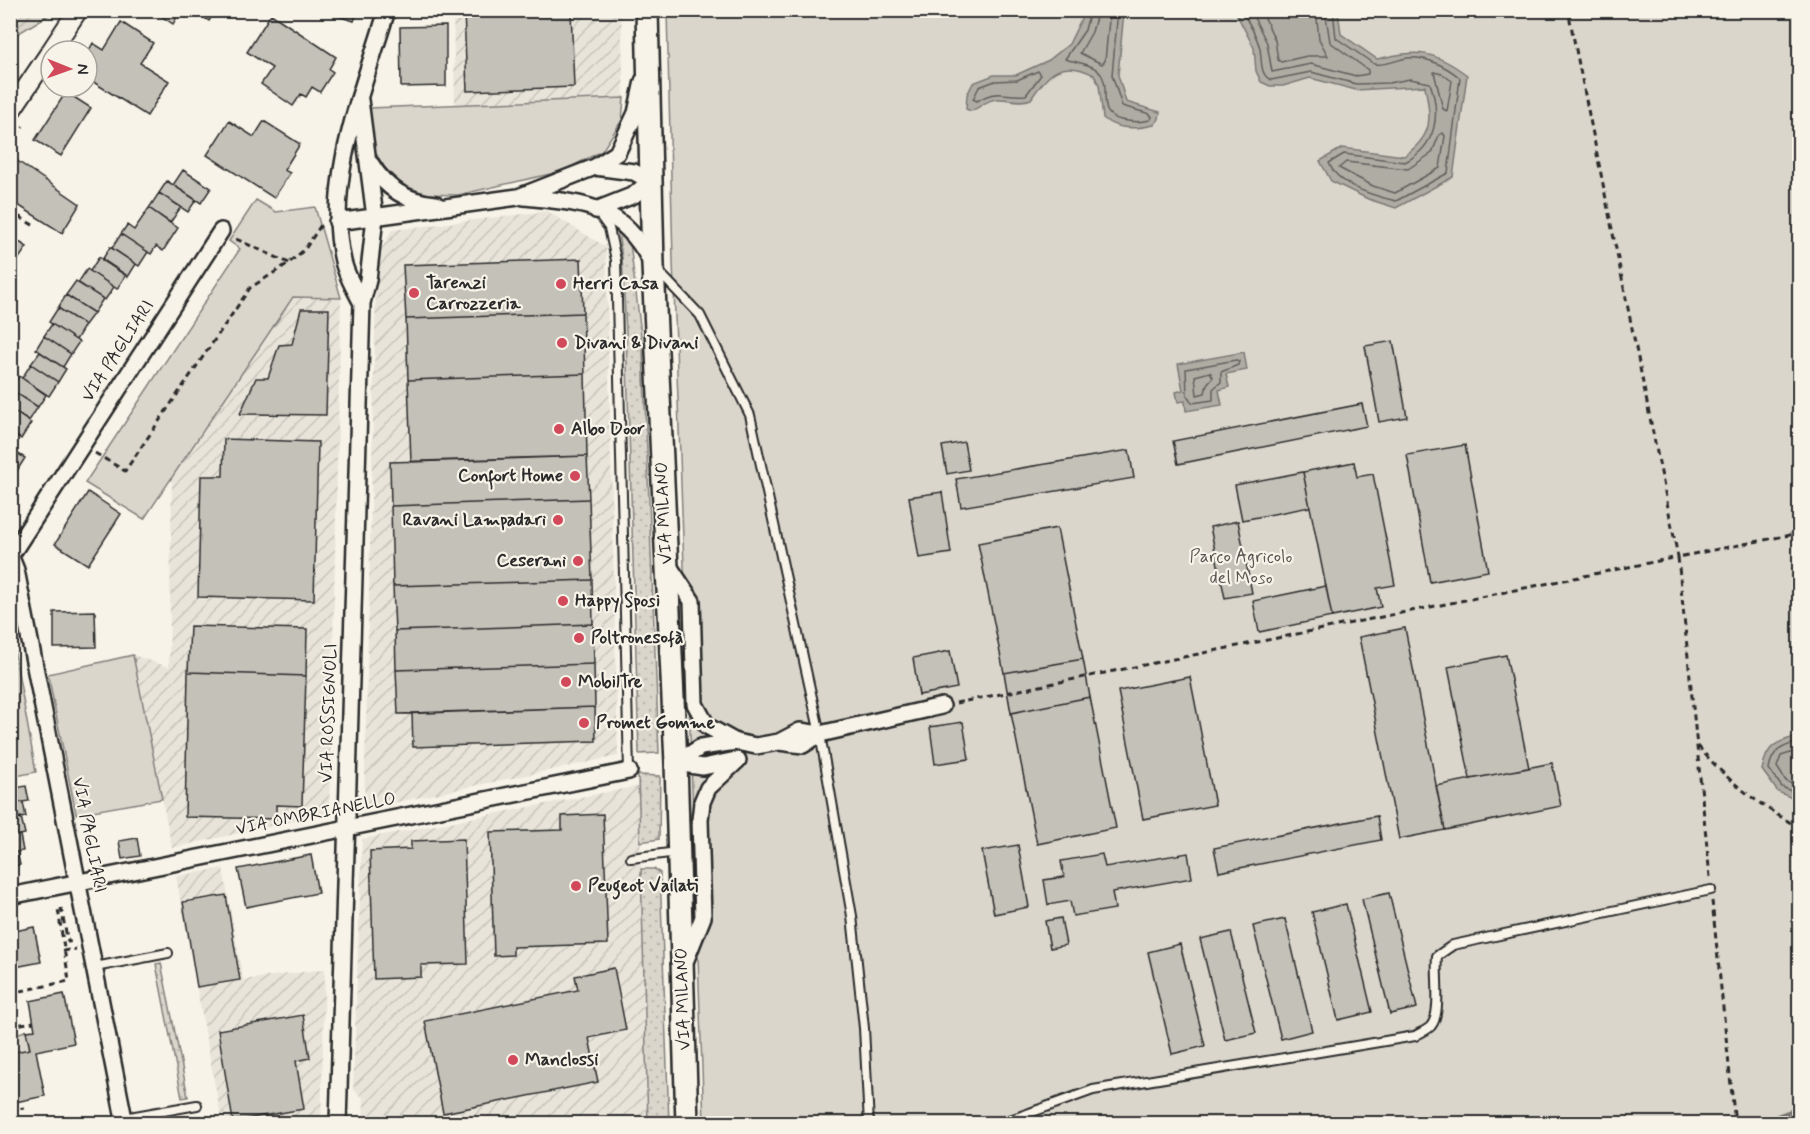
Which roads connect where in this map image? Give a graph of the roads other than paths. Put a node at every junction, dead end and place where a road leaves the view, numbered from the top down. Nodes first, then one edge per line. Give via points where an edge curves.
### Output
1 (78, 10) edge
2 (387, 10) edge
3 (647, 10) edge
4 (59, 39) edge
5 (648, 59) junction
6 (39, 69) edge
7 (360, 100) junction
8 (10, 112) edge
9 (367, 156) junction
10 (595, 167) junction
11 (650, 181) junction
12 (518, 197) junction
13 (457, 205) junction
14 (596, 210) junction
15 (375, 217) junction
16 (337, 222) junction
17 (221, 231) road end
18 (653, 265) junction
19 (362, 303) junction
20 (11, 555) edge
21 (667, 562) junction
22 (942, 706) road end
23 (820, 734) junction
24 (736, 742) junction
25 (756, 746) junction
26 (738, 760) junction
27 (676, 763) junction
28 (629, 771) joint
29 (345, 829) junction
30 (679, 852) junction
31 (631, 858) dead end
32 (78, 882) junction
33 (1711, 890) road end
34 (10, 896) edge
35 (168, 953) dead end
36 (95, 967) junction
37 (682, 970) junction
38 (197, 1105) dead end
39 (125, 1121) edge
40 (338, 1124) edge
41 (687, 1124) edge
42 (869, 1124) edge
43 (999, 1124) edge

1 - 4 street
2 - 7 street, VIA ROSSIGNOLI
3 - 5 main road, VIA MILANO
5 - 10 street, VIA ROSSIGNOLI via 636,113 617,153
5 - 11 main road, VIA MILANO
6 - 8 street
7 - 9 street, VIA ROSSIGNOLI
7 - 16 street, VIA ROSSIGNOLI via 343,165
9 - 13 street, VIA ROSSIGNOLI via 380,178 396,193 424,203
9 - 15 street, VIA ROSSIGNOLI
10 - 11 street, VIA ROSSIGNOLI via 634,172
10 - 12 street, VIA ROSSIGNOLI
11 - 14 street via 634,195
11 - 18 main road, VIA MILANO
12 - 13 street, VIA ROSSIGNOLI
12 - 14 street, VIA ROSSIGNOLI via 573,202
13 - 15 street, VIA ROSSIGNOLI
14 - 18 street, VIA ROSSIGNOLI via 624,222
14 - 28 lane via 609,228 616,260
15 - 16 street
15 - 19 street, VIA ROSSIGNOLI
16 - 19 street, VIA ROSSIGNOLI via 343,263
17 - 20 street, VIA PAGLIARI
18 - 21 main road, VIA MILANO
18 - 23 lane via 700,315 750,415
19 - 29 street, VIA ROSSIGNOLI
20 - 32 street, VIA PAGLIARI
21 - 24 street via 692,602 695,704 707,726
21 - 27 main road, VIA MILANO
22 - 23 street
23 - 25 street via 803,745 779,742
23 - 42 lane via 852,916
24 - 25 street
24 - 27 street via 701,747
25 - 26 street
26 - 27 street via 703,767
26 - 37 street via 708,788 702,802 703,917
27 - 30 main road, VIA MILANO
28 - 29 street, VIA OMBRIANELLO
29 - 32 street, VIA OMBRIANELLO
29 - 40 street, VIA ROSSIGNOLI
30 - 31 lane
30 - 37 main road, VIA MILANO
32 - 34 street, VIA OMBRIANELLO
32 - 36 street, VIA PAGLIARI
33 - 43 lane via 1452,945 1437,956 1437,1009 1431,1026 1415,1036 1093,1090
35 - 36 lane
36 - 39 street, VIA PAGLIARI
37 - 41 main road, VIA MILANO
38 - 39 lane

